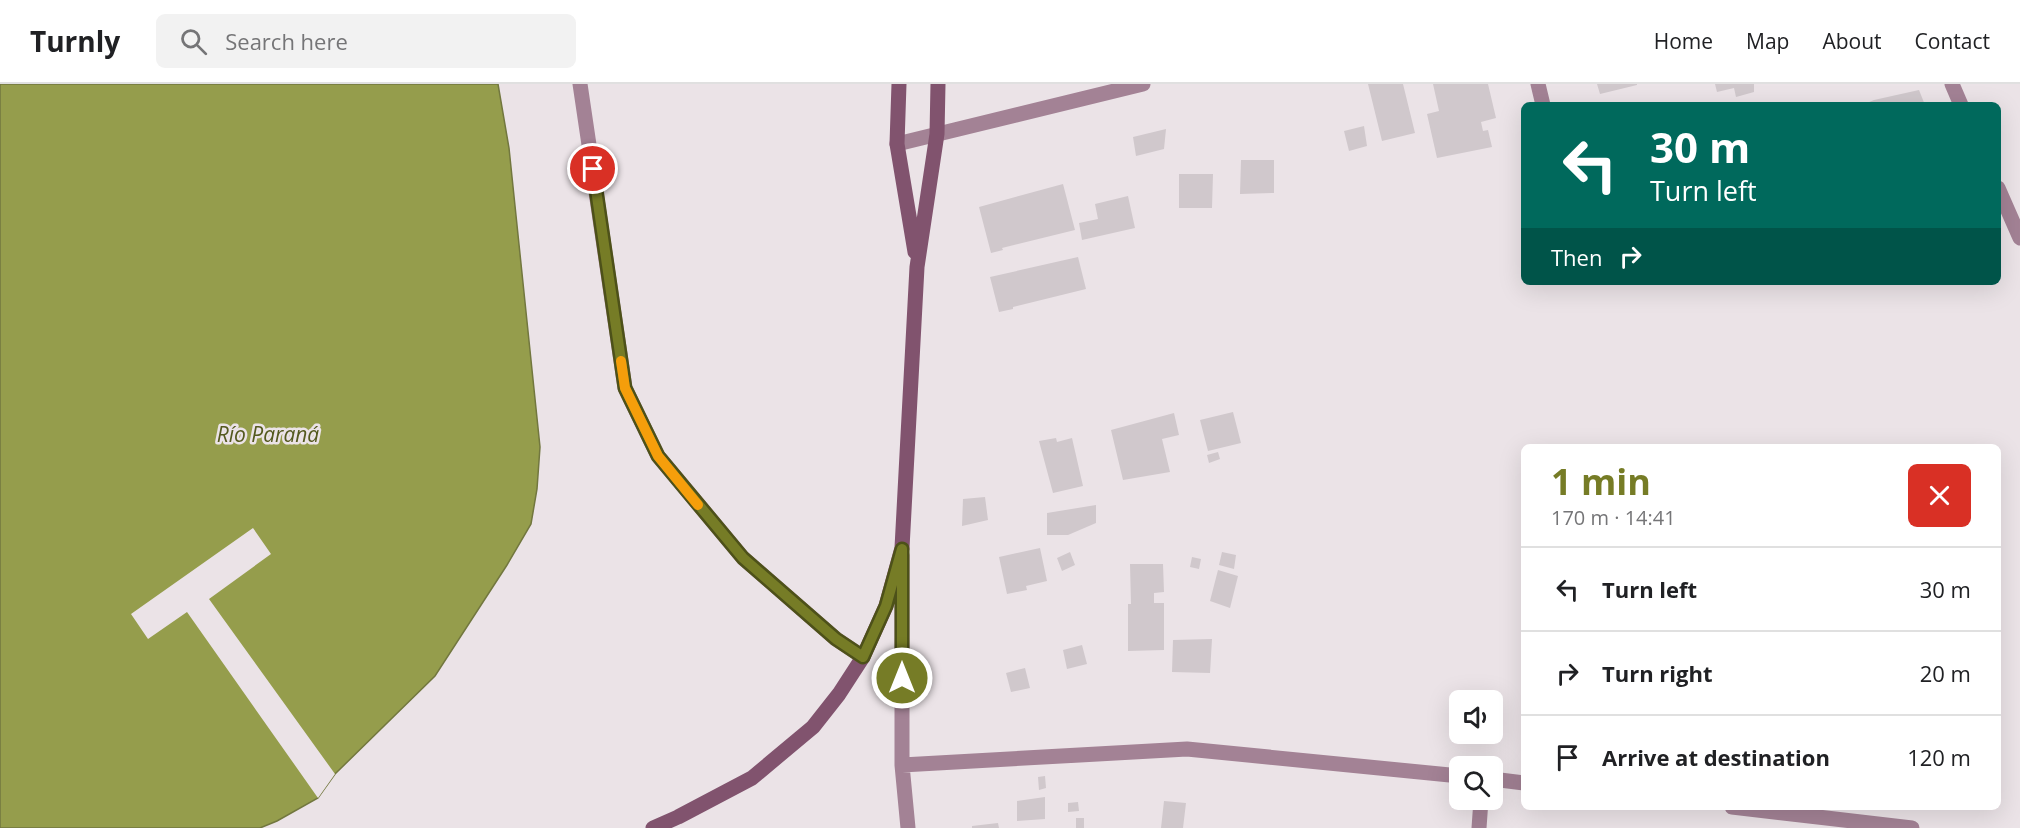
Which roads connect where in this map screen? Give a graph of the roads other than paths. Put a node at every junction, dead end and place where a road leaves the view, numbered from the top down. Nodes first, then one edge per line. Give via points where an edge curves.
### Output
1 (580, 84) edge
2 (899, 84) edge
3 (938, 84) edge
4 (1143, 84) edge
5 (1538, 84) edge
6 (1952, 84) edge
7 (1542, 102) edge
8 (1960, 102) edge
9 (937, 134) junction
10 (897, 144) junction
11 (2001, 195) edge
12 (2020, 238) edge
13 (917, 267) junction
14 (902, 549) junction
15 (863, 657) junction
16 (902, 765) junction
17 (1449, 775) edge
18 (1503, 780) edge
19 (1521, 783) edge
20 (1480, 810) edge
21 (1758, 810) edge
22 (653, 828) edge
23 (908, 828) edge
24 (1479, 828) edge
25 (1912, 828) edge

1 - 15 street via 625,388 658,456 743,558 836,639
2 - 10 main road
3 - 9 main road
4 - 9 street
5 - 7 street
6 - 8 street
9 - 10 street
9 - 13 main road
10 - 13 main road
11 - 12 street
13 - 14 main road
14 - 15 main road via 886,606
14 - 16 street
15 - 22 main road via 813,727 752,778
16 - 17 street via 1187,749
16 - 23 street
18 - 19 street
20 - 24 street
21 - 25 street

